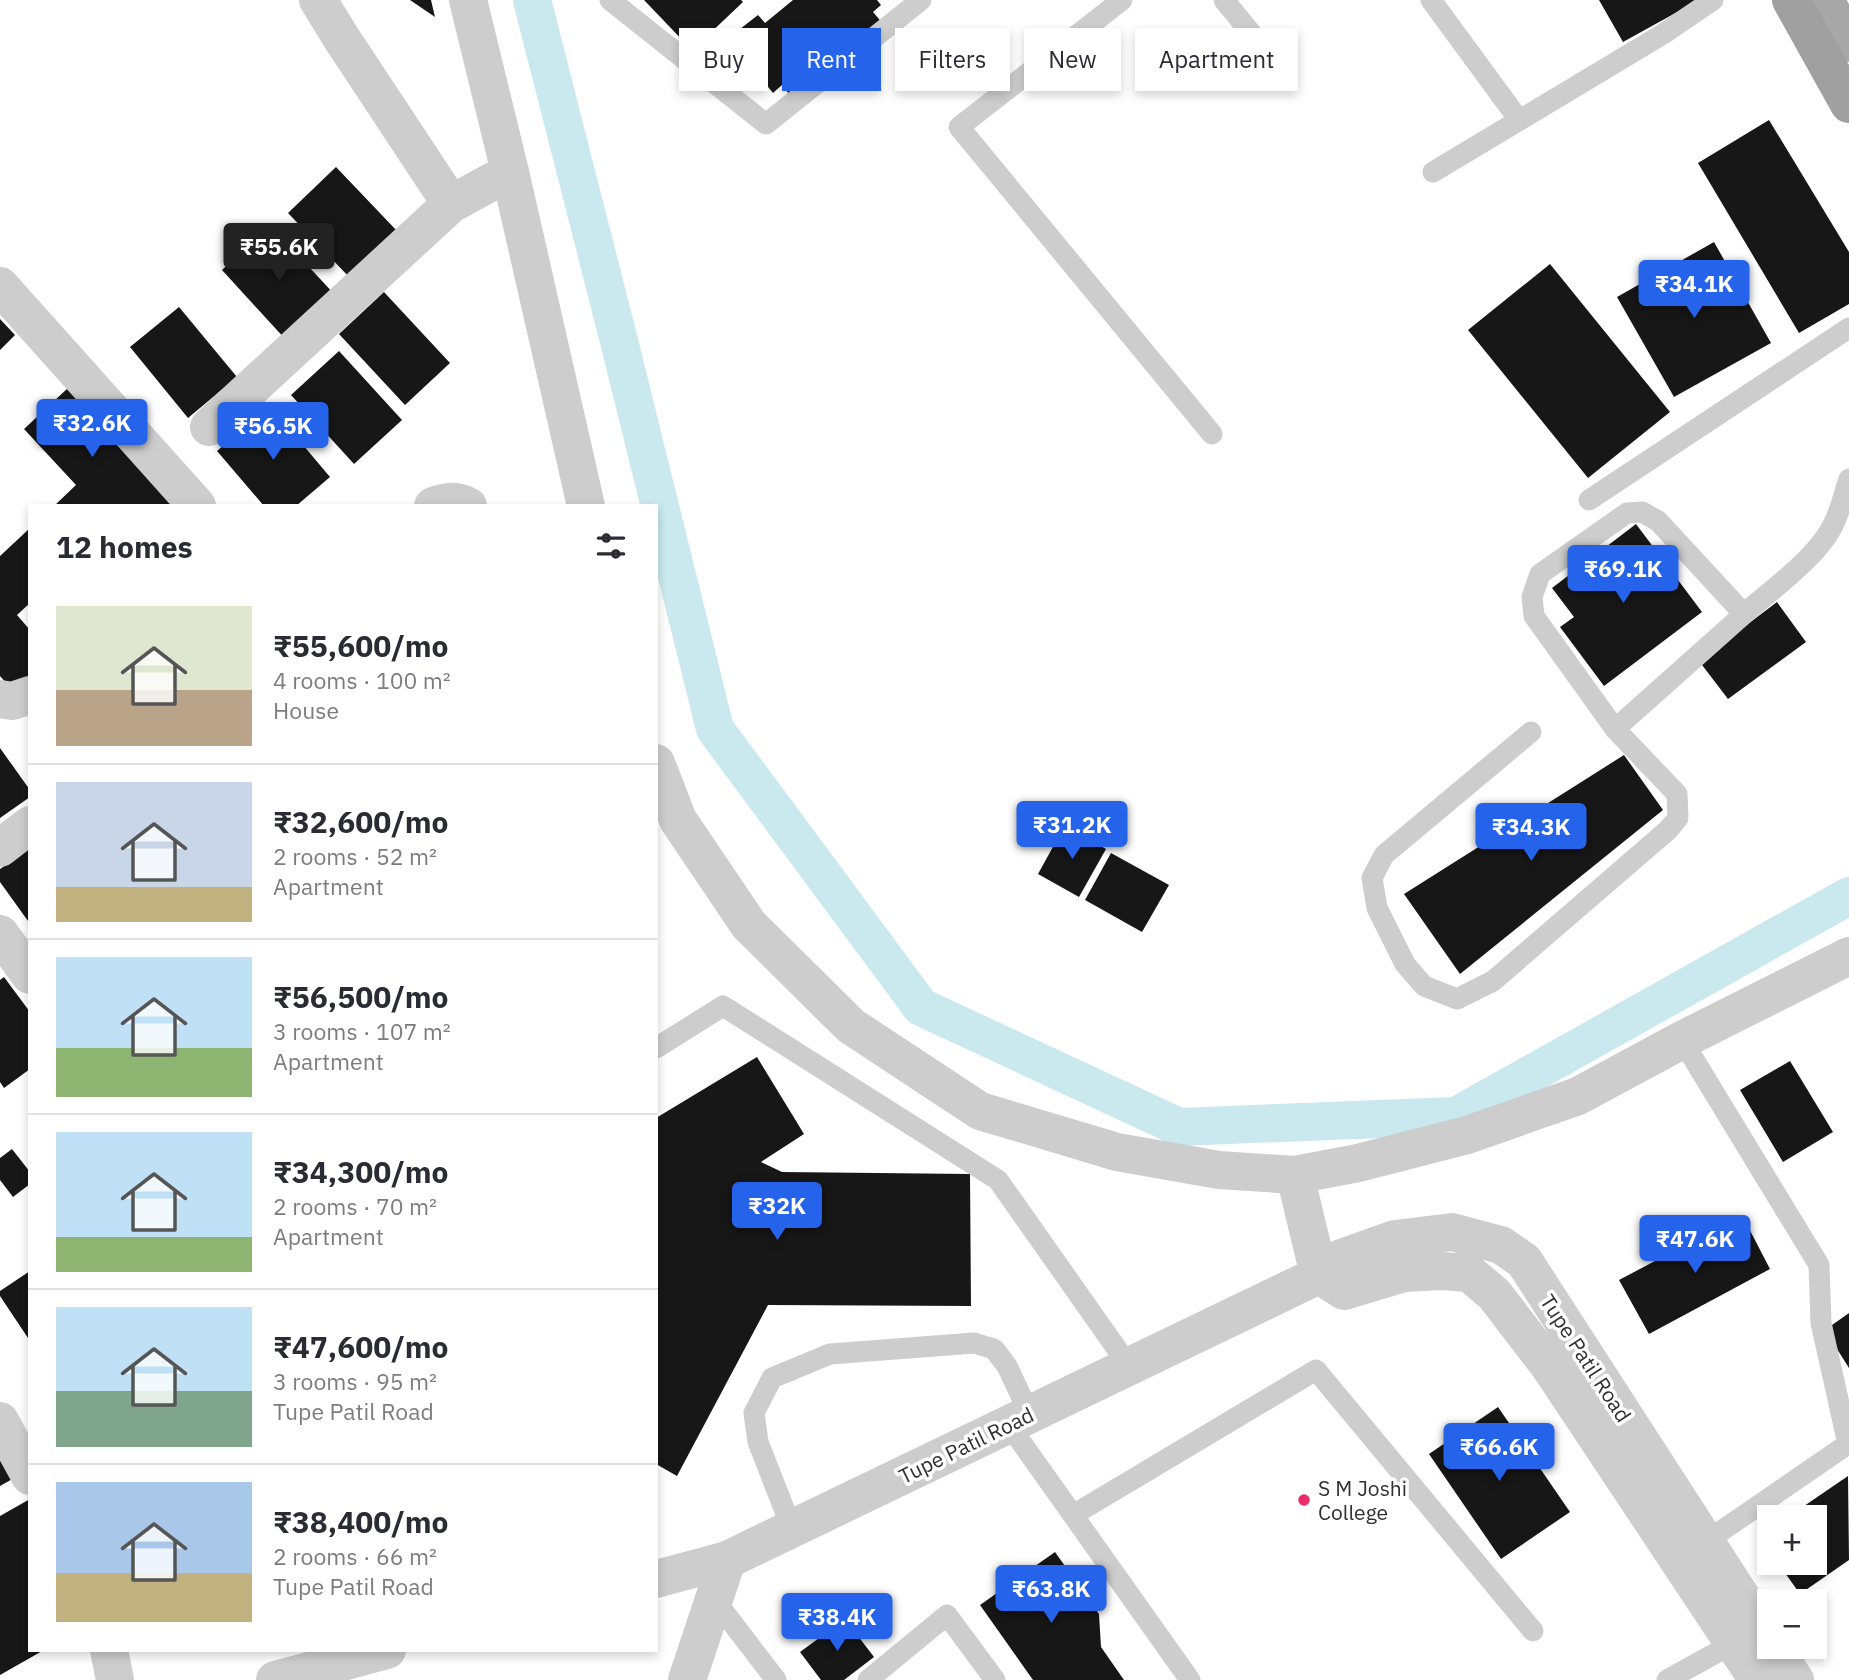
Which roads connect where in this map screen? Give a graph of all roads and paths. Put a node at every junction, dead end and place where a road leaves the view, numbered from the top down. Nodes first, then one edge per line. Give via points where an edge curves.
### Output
1 (318, 0) edge
2 (468, 0) edge
3 (610, 0) edge
4 (922, 0) edge
5 (1122, 0) edge
6 (1224, 0) edge
7 (1431, 0) edge
8 (1713, 0) edge
9 (1791, 0) edge
10 (1825, 0) edge
11 (1247, 28) edge
12 (1849, 43) edge
13 (1849, 104) edge
14 (1520, 120) junction
15 (510, 172) junction
16 (1433, 172) dead end
17 (451, 204) junction
18 (0, 286) edge
19 (1849, 328) edge
20 (209, 427) dead end
21 (1212, 434) dead end
22 (1849, 479) edge
23 (1589, 500) dead end
24 (195, 504) edge
25 (440, 504) edge
26 (463, 504) edge
27 (586, 504) edge
28 (1744, 614) junction
29 (28, 696) edge
30 (0, 699) edge
31 (1615, 729) junction
32 (1531, 732) dead end
33 (658, 768) edge
34 (28, 826) edge
35 (0, 848) edge
36 (0, 933) edge
37 (1849, 956) edge
38 (28, 972) edge
39 (1682, 1040) junction
40 (658, 1047) edge
41 (1296, 1175) junction
42 (1319, 1275) junction
43 (1129, 1366) junction
44 (1019, 1420) junction
45 (0, 1421) edge
46 (28, 1472) edge
47 (1073, 1515) junction
48 (792, 1529) junction
49 (1692, 1550) junction
50 (727, 1560) junction
51 (658, 1578) edge
52 (714, 1599) junction
53 (1533, 1631) dead end
54 (1751, 1642) edge
55 (109, 1652) edge
56 (380, 1652) edge
57 (1781, 1659) edge
58 (115, 1680) edge
59 (275, 1680) edge
60 (687, 1680) edge
61 (776, 1680) edge
62 (868, 1680) edge
63 (995, 1680) edge
64 (1190, 1680) edge
65 (1667, 1680) edge
66 (1758, 1680) edge
67 (1794, 1680) edge

1 - 17 street
2 - 15 street
3 - 4 lane via 766,124
5 - 21 lane via 959,127
6 - 11 lane
7 - 14 lane
8 - 14 lane
9 - 13 highway
10 - 12 main road
14 - 16 lane
15 - 17 street
15 - 27 street
17 - 20 street
18 - 24 street
19 - 23 lane
22 - 28 lane via 1834,522 1819,546
25 - 26 street
28 - 31 lane
28 - 31 lane via 1658,521 1642,512 1627,513 1540,574 1532,597 1534,616
29 - 30 street
31 - 32 lane via 1677,794 1678,818 1493,981 1457,999 1424,986 1405,964 1377,908 1372,877 1384,855
33 - 41 street via 678,820 749,925 851,1026 980,1111 1118,1152 1219,1170
34 - 35 street
36 - 38 street
37 - 39 street
39 - 41 street via 1578,1096 1467,1135
39 - 49 lane via 1819,1265 1821,1323 1848,1444
40 - 43 lane via 723,1006 998,1180
41 - 42 street
42 - 43 street, Tupe Patil Road
42 - 49 street, Tupe Patil Road via 1344,1291 1404,1273 1441,1271 1472,1256 1494,1294 1550,1367 1579,1380
43 - 44 street, Tupe Patil Road
44 - 47 lane
44 - 48 street, Tupe Patil Road
44 - 48 lane via 1007,1366 994,1349 974,1343 830,1354 772,1378 754,1413 758,1442
45 - 46 street
47 - 53 lane via 1316,1370
47 - 64 lane
48 - 50 street, Tupe Patil Road
49 - 54 street, Tupe Patil Road
50 - 51 street, Tupe Patil Road
50 - 52 street
52 - 60 street
52 - 61 lane
54 - 65 lane
54 - 66 street, Tupe Patil Road
55 - 58 street
56 - 59 street
57 - 67 street
62 - 63 lane via 947,1615

